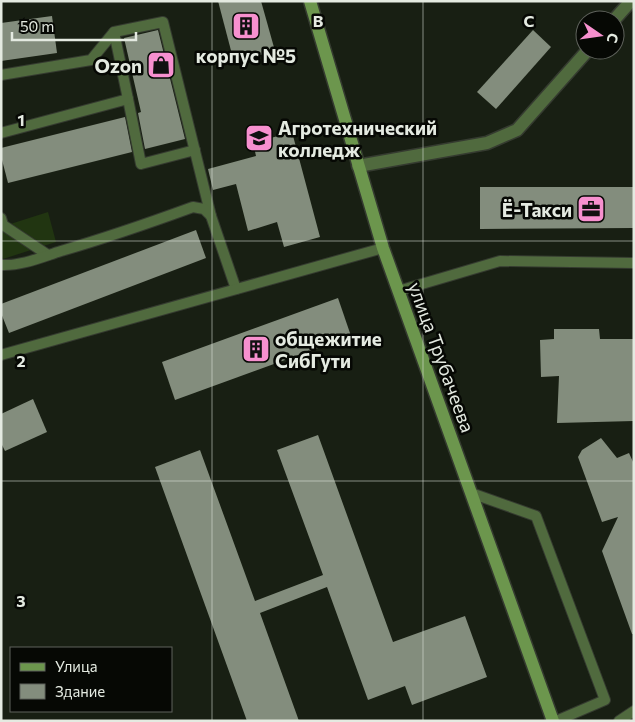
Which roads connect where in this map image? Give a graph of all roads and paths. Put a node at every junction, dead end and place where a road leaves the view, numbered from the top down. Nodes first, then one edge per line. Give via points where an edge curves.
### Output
1 (310, 1) edge
2 (114, 32) junction
3 (579, 60) edge
4 (1, 74) edge
5 (128, 99) junction
6 (1, 133) edge
7 (195, 150) junction
8 (358, 166) junction
9 (211, 216) junction
10 (1, 218) edge
11 (383, 248) junction
12 (48, 255) junction
13 (634, 263) edge
14 (1, 264) edge
15 (14, 266) junction
16 (1, 272) edge
17 (236, 289) junction
18 (398, 291) junction
19 (1, 355) edge
20 (471, 494) junction
21 (634, 711) edge
22 (555, 721) edge
23 (619, 721) edge

1 - 8 main road, улица Трубачеева
2 - 4 lane via 91,60
2 - 5 lane
2 - 7 lane via 163,22
3 - 8 street via 517,130 487,144
5 - 6 lane
5 - 7 lane via 141,164
7 - 9 lane
8 - 11 main road, улица Трубачеева
9 - 12 lane via 204,209 193,207
9 - 17 lane
10 - 12 lane via 3,225
11 - 17 lane
11 - 18 main road, улица Трубачеева
12 - 15 lane
13 - 18 lane via 500,261
14 - 15 lane
15 - 16 lane
17 - 19 lane
18 - 20 main road, улица Трубачеева
20 - 22 main road, улица Трубачеева
20 - 22 lane via 536,516 605,700
21 - 23 lane

